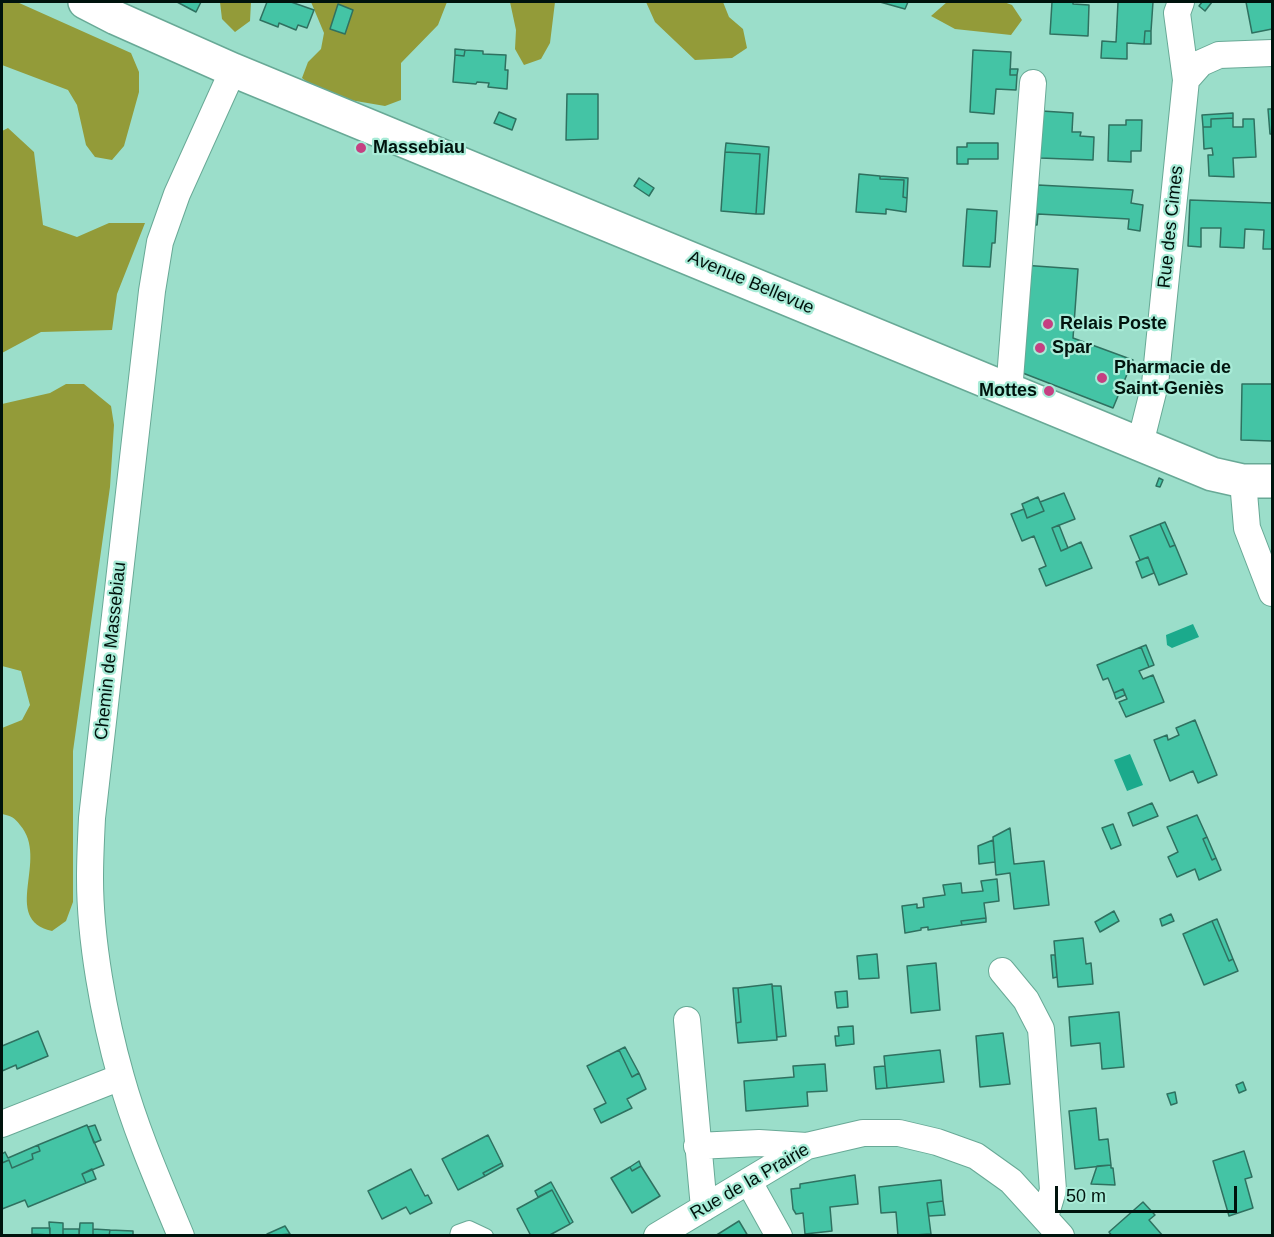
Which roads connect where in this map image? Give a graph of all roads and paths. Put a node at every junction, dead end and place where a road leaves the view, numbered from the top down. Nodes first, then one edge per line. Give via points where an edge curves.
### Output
1 (85, 2) edge
2 (1181, 2) edge
3 (1272, 53) edge
4 (233, 70) junction
5 (1186, 80) junction
6 (1033, 83) dead end
7 (1010, 392) junction
8 (1140, 444) junction
9 (1258, 481) edge
10 (1272, 592) edge
11 (1002, 971) dead end
12 (687, 1020) dead end
13 (121, 1077) junction
14 (2, 1124) edge
15 (697, 1146) junction
16 (807, 1146) junction
17 (749, 1182) junction
18 (704, 1208) junction
19 (1053, 1226) edge
20 (181, 1236) edge
21 (457, 1236) edge
22 (486, 1236) edge
23 (657, 1236) edge
24 (779, 1236) edge

1 - 4 main road, Avenue Bellevue
2 - 5 street, Rue des Cimes via 1177,13
3 - 5 street via 1219,55 1201,63
4 - 7 main road, Avenue Bellevue
4 - 13 street, Chemin de Massebiau via 177,194 160,242 96,783 90,880 94,932
5 - 8 street, Rue des Cimes via 1155,384
6 - 7 street
7 - 8 main road, Avenue Bellevue
8 - 9 main road, Avenue Bellevue via 1212,474
9 - 10 street via 1247,528
11 - 19 street via 1026,1000 1041,1029
12 - 15 street
13 - 14 street
13 - 20 street, Chemin de Massebiau via 147,1155
15 - 16 street
15 - 18 street
16 - 17 street, Rue de la Prairie
16 - 19 street, Rue de la Prairie via 863,1133 899,1133 937,1142 976,1156 1011,1181
17 - 18 street, Rue de la Prairie
17 - 24 street
18 - 23 street, Rue de la Prairie
21 - 22 lane via 469,1228

